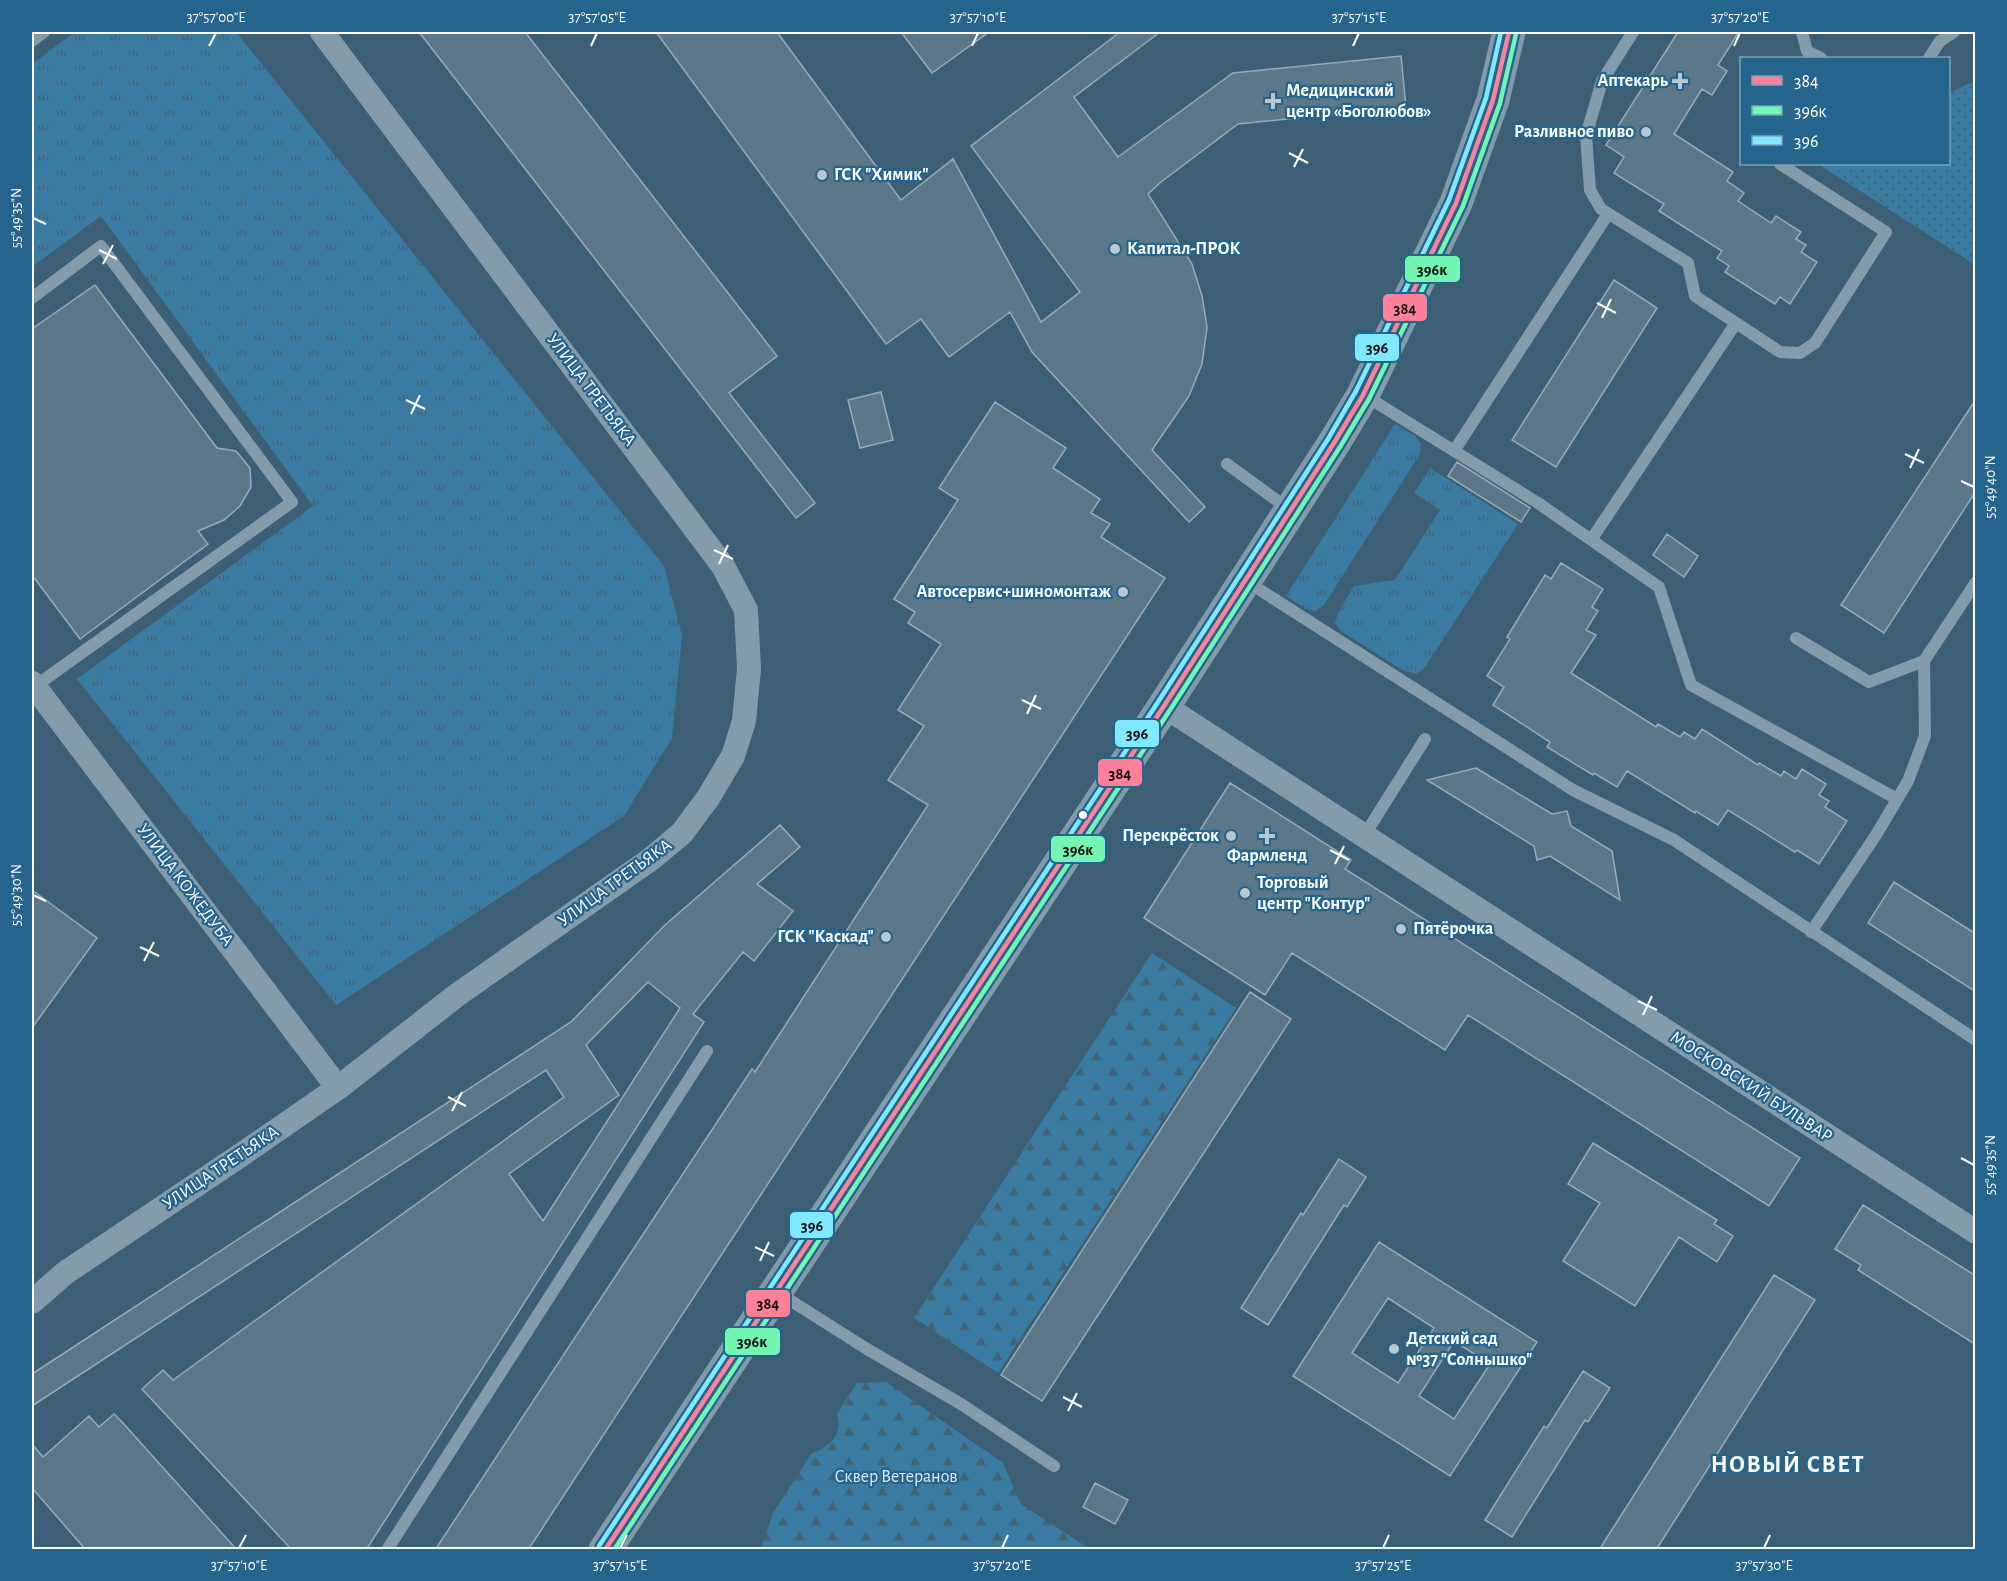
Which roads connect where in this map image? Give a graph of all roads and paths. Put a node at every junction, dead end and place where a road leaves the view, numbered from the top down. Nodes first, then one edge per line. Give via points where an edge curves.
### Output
1 (44, 32) edge
2 (322, 32) edge
3 (1509, 32) edge
4 (1633, 32) edge
5 (1802, 32) edge
6 (1954, 32) edge
7 (32, 41) edge
8 (1805, 55) edge
9 (1930, 57) edge
10 (1781, 165) edge
11 (1608, 214) junction
12 (32, 298) edge
13 (1736, 323) junction
14 (1363, 395) junction
15 (1454, 451) junction
16 (1227, 464) dead end
17 (1291, 510) junction
18 (1592, 540) junction
19 (1246, 581) junction
20 (1976, 582) edge
21 (1796, 638) dead end
22 (1924, 661) junction
23 (33, 685) edge
24 (1164, 706) junction
25 (1425, 740) dead end
26 (1897, 799) junction
27 (1364, 836) junction
28 (1811, 932) junction
29 (1976, 1040) edge
30 (707, 1051) dead end
31 (338, 1088) junction
32 (1976, 1232) edge
33 (776, 1291) junction
34 (32, 1302) edge
35 (1054, 1466) dead end
36 (387, 1550) edge
37 (605, 1550) edge

1 - 7 lane
2 - 31 street, УЛИЦА ТРЕТЬЯКА via 723,566 746,610 749,669 744,721 733,756 682,834 457,995
3 - 14 main road via 1493,100 1456,203
4 - 11 lane via 1602,81 1586,136 1590,190
5 - 8 lane
6 - 9 lane via 1940,41
10 - 13 lane via 1886,232 1815,343 1800,353 1780,352
11 - 13 lane via 1688,263 1695,296
11 - 15 lane
12 - 23 lane via 101,246 292,502
13 - 18 lane
14 - 15 lane
14 - 17 main road
15 - 18 lane
16 - 17 lane
17 - 19 main road
18 - 26 lane via 1659,587 1691,685
19 - 24 main road
19 - 28 lane via 1573,789 1674,840
20 - 22 lane
21 - 22 lane via 1869,682
22 - 26 lane via 1925,736
23 - 31 street, УЛИЦА КОЖЕДУБА
24 - 27 street, МОСКОВСКИЙ БУЛЬВАР
24 - 33 main road
25 - 27 lane via 1385,793
26 - 28 lane
27 - 32 street, МОСКОВСКИЙ БУЛЬВАР
28 - 29 lane
30 - 36 lane
31 - 34 street, УЛИЦА ТРЕТЬЯКА via 65,1273
33 - 35 lane
33 - 37 main road

